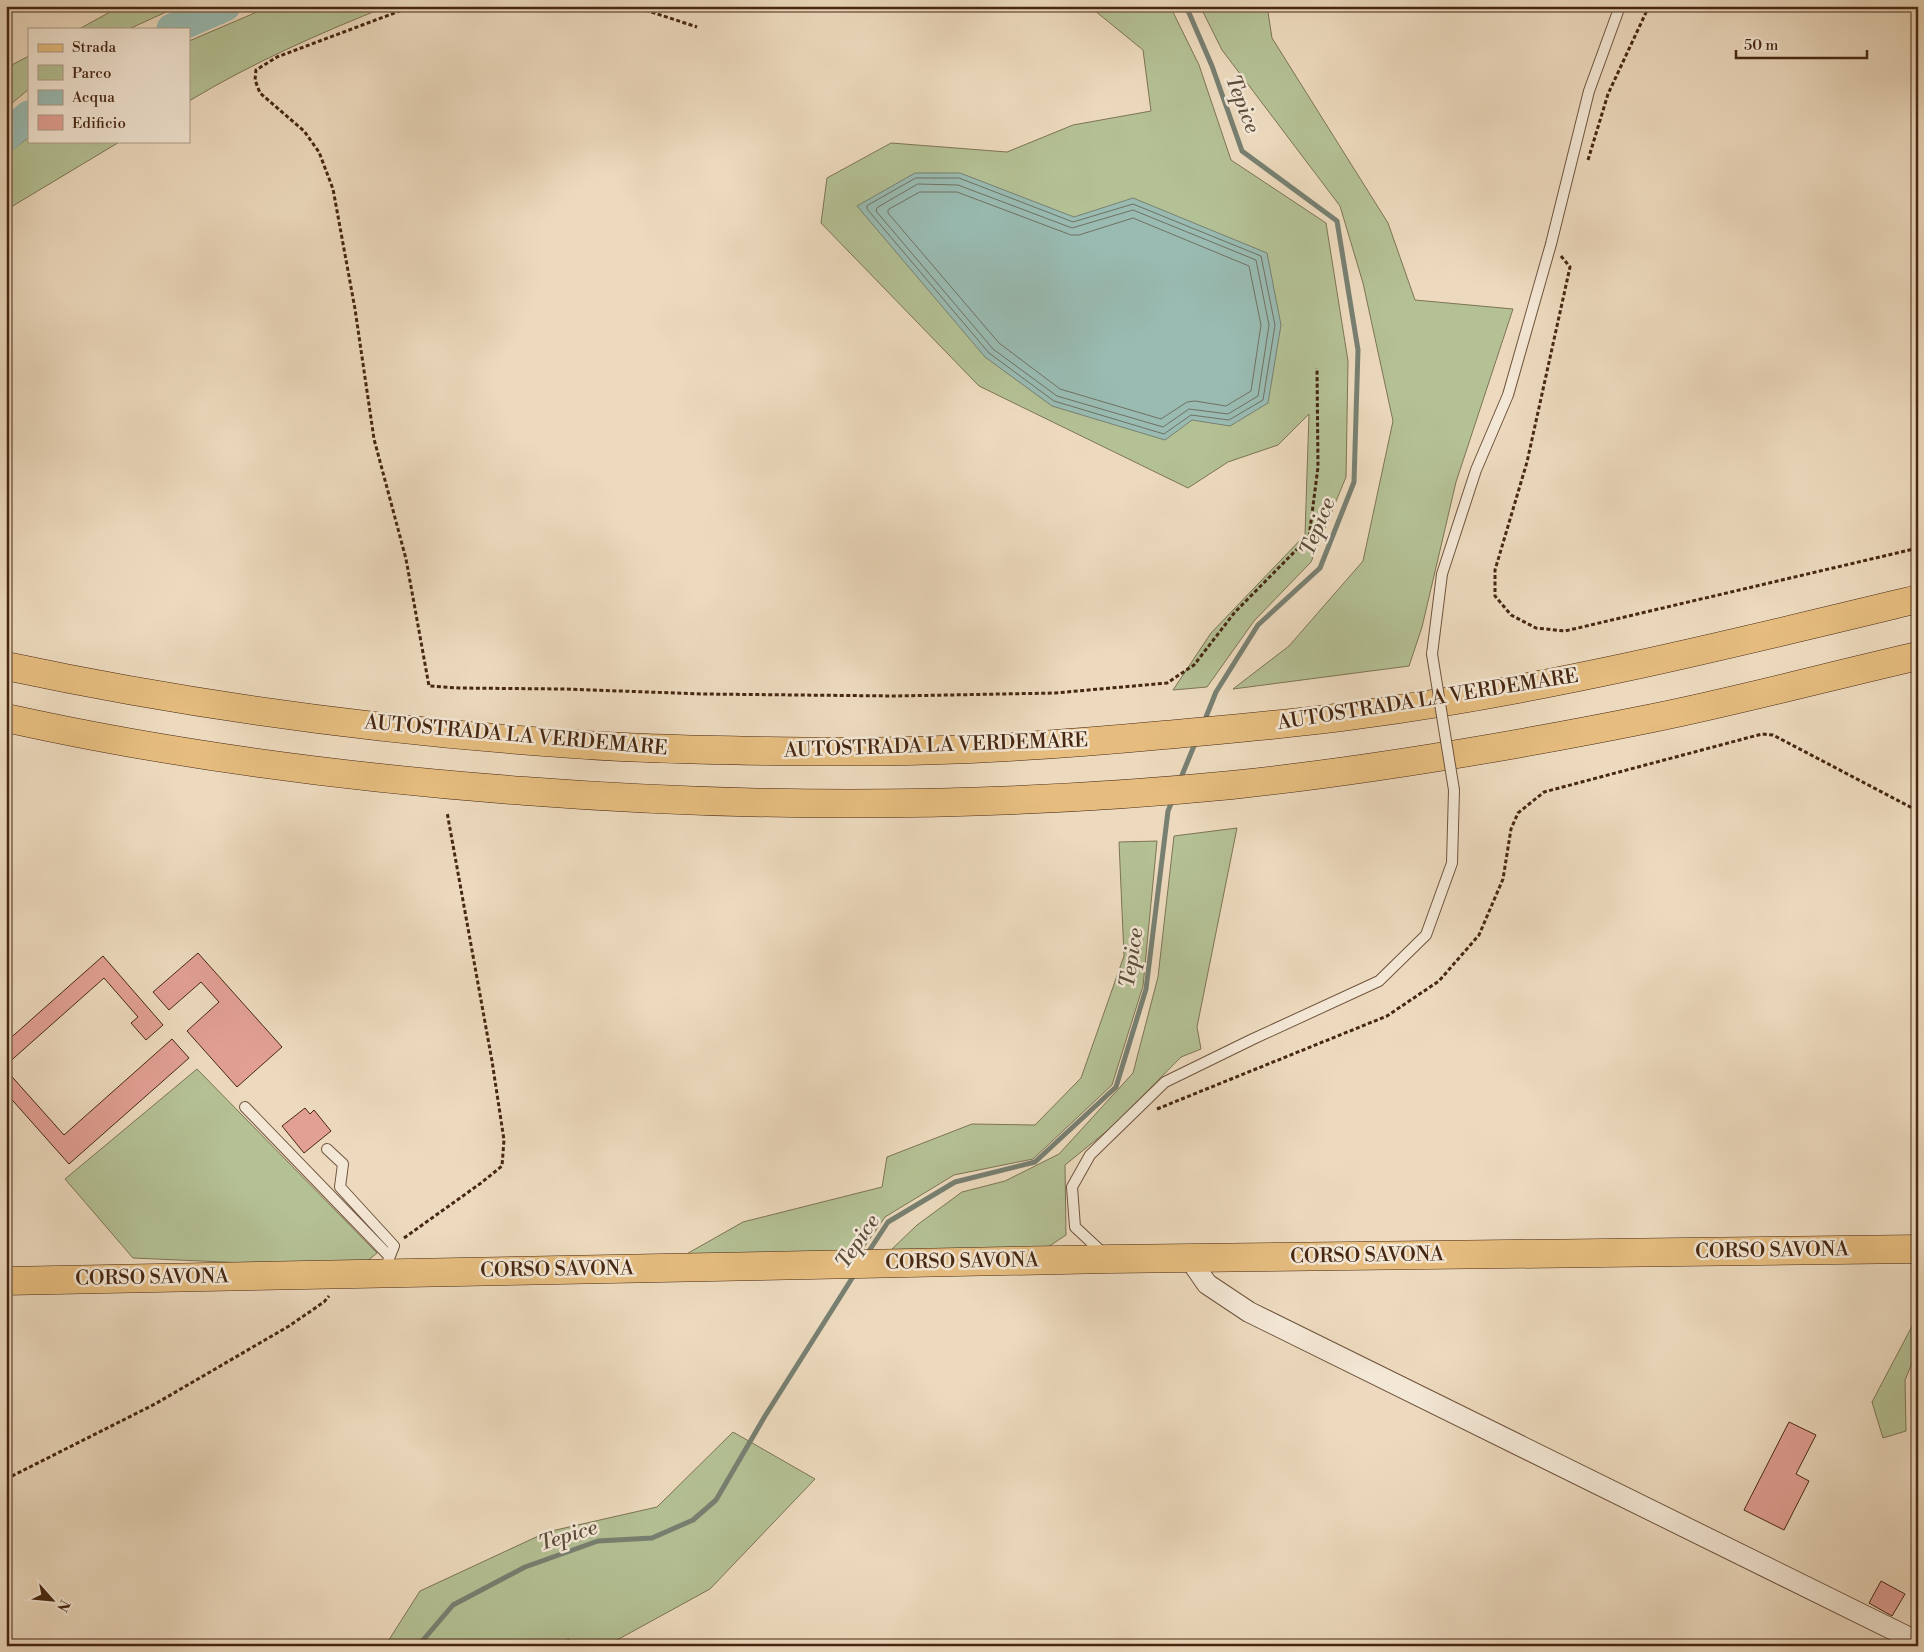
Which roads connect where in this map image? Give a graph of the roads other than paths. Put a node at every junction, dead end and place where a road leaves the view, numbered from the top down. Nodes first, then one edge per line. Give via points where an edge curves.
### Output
1 (1620, 6) edge
2 (1918, 600) edge
3 (1918, 656) edge
4 (6, 666) edge
5 (6, 718) edge
6 (245, 1107) dead end
7 (327, 1149) dead end
8 (1918, 1250) edge
9 (1189, 1258) junction
10 (1110, 1260) junction
11 (386, 1265) junction
12 (6, 1281) edge
13 (1918, 1642) edge

1 - 10 lane, bridge via 1589,91 1508,395 1476,470 1442,574 1432,654 1454,790 1452,862 1426,935 1378,981 1165,1082 1090,1155 1072,1187 1074,1228
2 - 4 main road, AUTOSTRADA LA VERDEMARE via 1649,663 1488,695 1356,716 1080,743 966,750 703,750 578,745 452,734 267,712 92,684
3 - 5 main road via 1658,717 1360,769 1147,792 1004,801 875,804 619,799 370,778 267,765 73,733
6 - 11 lane
7 - 11 lane via 343,1164 340,1187 394,1246
8 - 9 main road, CORSO SAVONA
9 - 10 main road, CORSO SAVONA
9 - 13 street via 1207,1284 1249,1312
10 - 11 main road, CORSO SAVONA via 788,1266
11 - 12 main road, CORSO SAVONA via 346,1274

